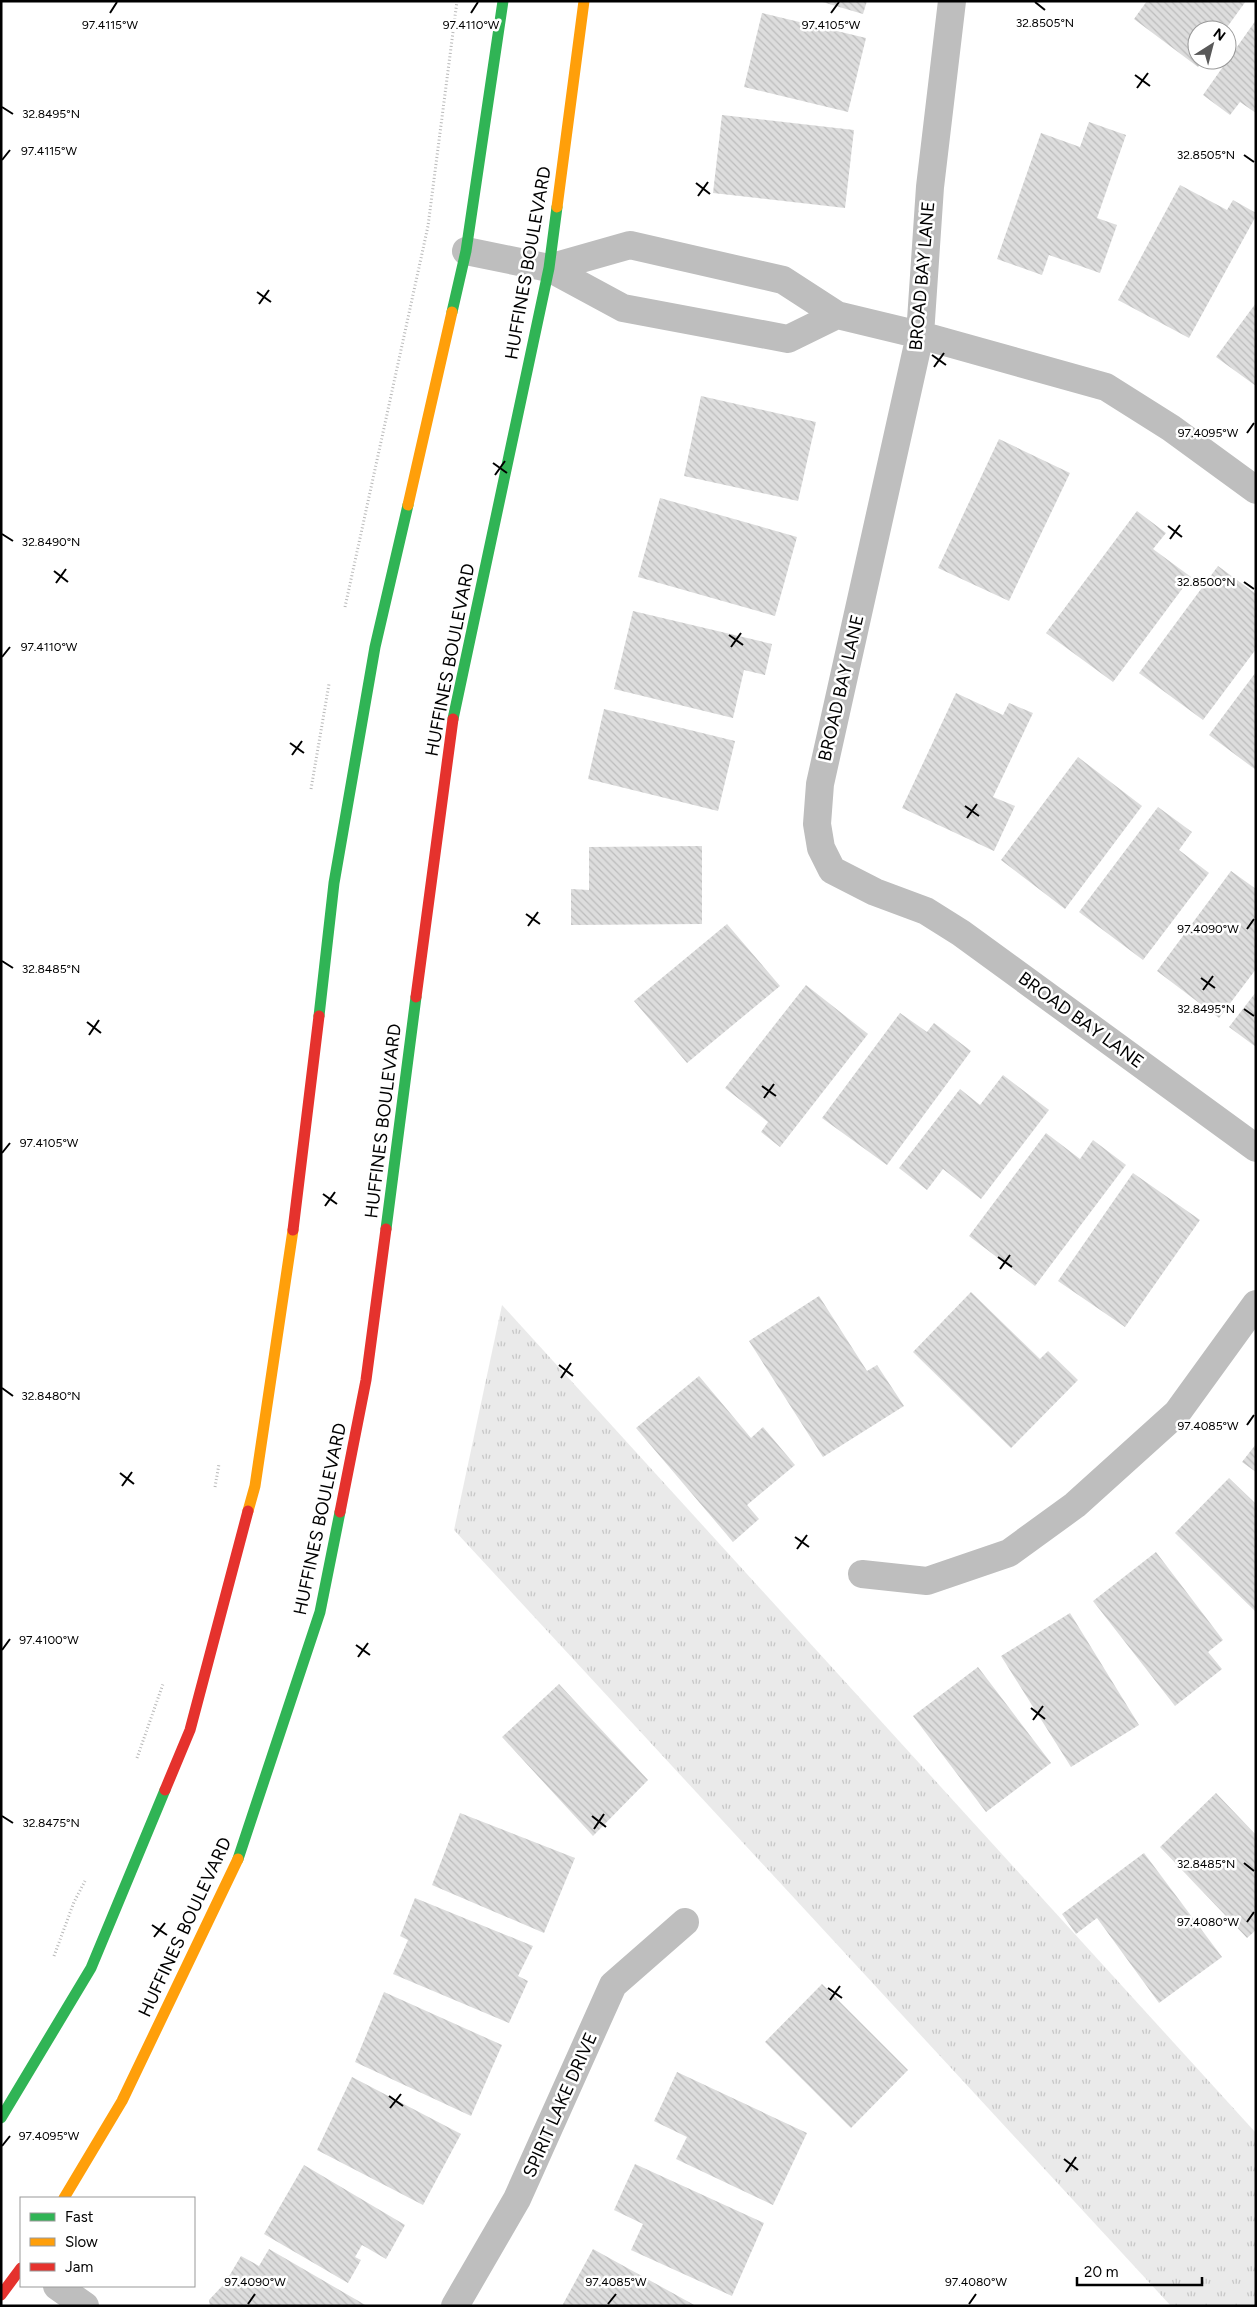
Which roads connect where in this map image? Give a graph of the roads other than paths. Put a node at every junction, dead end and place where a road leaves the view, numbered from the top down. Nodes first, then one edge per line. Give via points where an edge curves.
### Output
1 (504, 1) edge
2 (584, 1) edge
3 (952, 1) edge
4 (466, 251) junction
5 (549, 268) junction
6 (837, 315) junction
7 (920, 335) junction
8 (1256, 490) edge
9 (1256, 1148) edge
10 (1256, 1304) edge
11 (862, 1574) dead end
12 (685, 1922) dead end
13 (1, 2118) edge
14 (65, 2197) edge
15 (20, 2269) edge
16 (58, 2287) edge
17 (1, 2295) edge
18 (84, 2306) edge
19 (455, 2306) edge

1 - 4 main road
2 - 5 main road, HUFFINES BOULEVARD
3 - 7 street, BROAD BAY LANE via 930,188
4 - 5 street
4 - 13 main road via 375,647 334,883 299,1189 255,1486 190,1730 91,1968
5 - 6 street via 630,245 783,280
5 - 6 street via 624,308 788,339
5 - 14 main road, HUFFINES BOULEVARD via 454,712 366,1380 320,1612 235,1868 122,2101
6 - 7 street
7 - 8 street via 1106,387 1171,428
7 - 9 street, BROAD BAY LANE via 820,784 817,824 821,848 832,870 875,892 926,911 961,933
10 - 11 street via 1177,1413 1076,1505 1009,1553 927,1581
12 - 19 street, SPIRIT LAKE DRIVE via 613,1985 517,2199
15 - 17 main road
16 - 18 street

